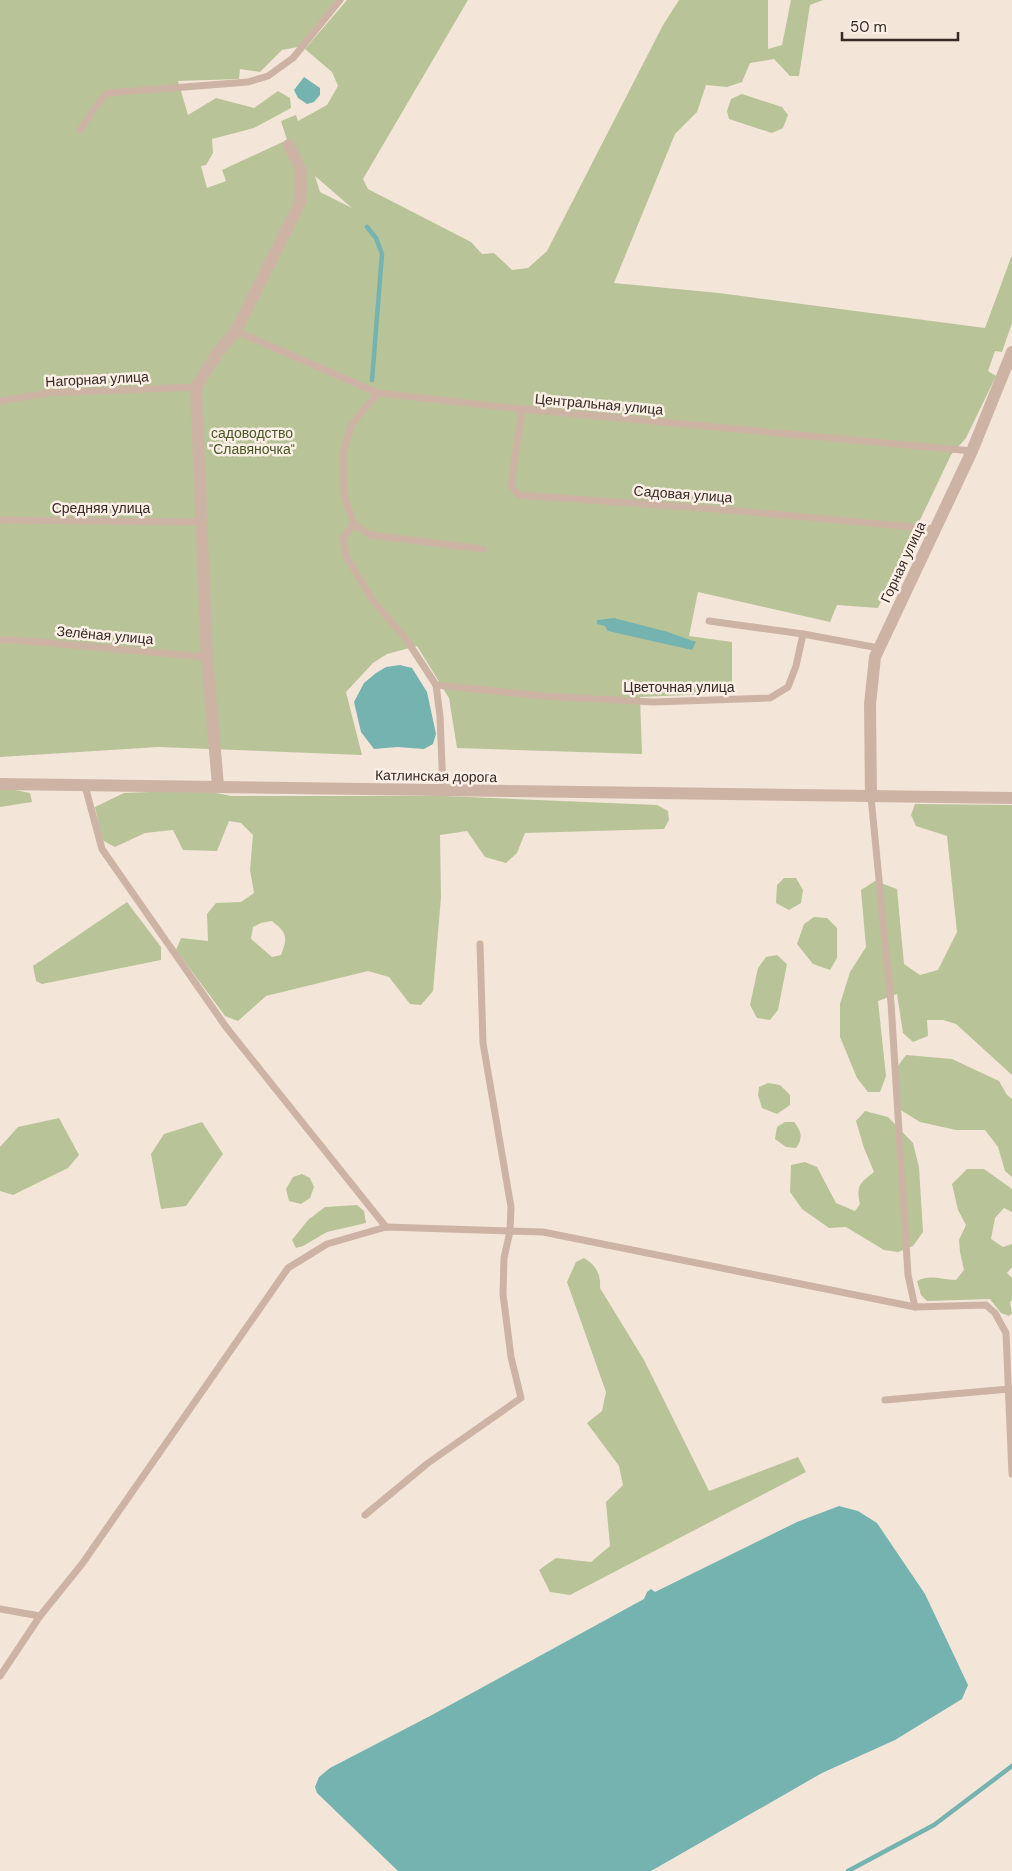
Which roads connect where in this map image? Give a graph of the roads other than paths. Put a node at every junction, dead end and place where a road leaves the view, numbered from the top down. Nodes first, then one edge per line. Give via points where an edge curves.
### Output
1 (340, 0) edge
2 (80, 130) dead end
3 (289, 145) dead end
4 (236, 331) junction
5 (1012, 352) edge
6 (196, 387) junction
7 (378, 393) junction
8 (0, 400) edge
9 (522, 410) junction
10 (972, 451) junction
11 (0, 520) edge
12 (201, 522) junction
13 (354, 524) junction
14 (935, 529) junction
15 (482, 549) dead end
16 (709, 621) dead end
17 (803, 634) junction
18 (0, 640) edge
19 (879, 648) junction
20 (207, 657) junction
21 (436, 684) junction
22 (0, 784) edge
23 (85, 786) junction
24 (218, 786) junction
25 (443, 791) junction
26 (871, 797) junction
27 (1012, 798) edge
28 (480, 944) dead end
29 (386, 1227) junction
30 (510, 1230) junction
31 (915, 1307) junction
32 (1009, 1389) junction
33 (885, 1400) dead end
34 (1012, 1474) edge
35 (365, 1515) dead end
36 (0, 1609) edge
37 (40, 1616) junction
38 (0, 1676) edge

1 - 2 lane via 293,58 268,76 248,82 108,93
3 - 4 street via 301,171 300,203
4 - 6 street
4 - 7 lane, Центральная улица
5 - 10 street, Горная улица
6 - 8 lane, Нагорная улица via 49,393
6 - 12 street
7 - 9 lane, Центральная улица
7 - 13 lane via 352,424 342,452 344,495
9 - 10 lane, Центральная улица
9 - 14 lane, Садовая улица via 511,486 519,495
10 - 14 street, Горная улица
11 - 12 lane, Средняя улица
12 - 20 street
13 - 15 lane via 370,535
13 - 21 lane via 343,538 346,556 373,600 406,639
14 - 19 street, Горная улица
16 - 17 lane
17 - 19 lane
17 - 21 lane, Цветочная улица via 788,687 770,698 653,702 543,696
18 - 20 lane, Зелёная улица
19 - 26 street, Горная улица via 870,704
20 - 24 street
21 - 25 lane
22 - 23 street, Катлинская дорога
23 - 24 street, Катлинская дорога
23 - 29 lane via 102,849 226,1027
24 - 25 street, Катлинская дорога
25 - 26 street, Катлинская дорога
26 - 27 street, Катлинская дорога
26 - 31 lane via 891,1003 908,1275
28 - 30 lane via 483,1043 511,1207
29 - 30 lane
29 - 37 lane via 327,1244 288,1268 82,1564
30 - 31 lane via 543,1232
30 - 35 lane via 504,1258 503,1294 520,1398 428,1463
31 - 32 lane via 986,1305 995,1313 1006,1333
32 - 33 lane
32 - 34 lane
36 - 37 lane
37 - 38 lane

